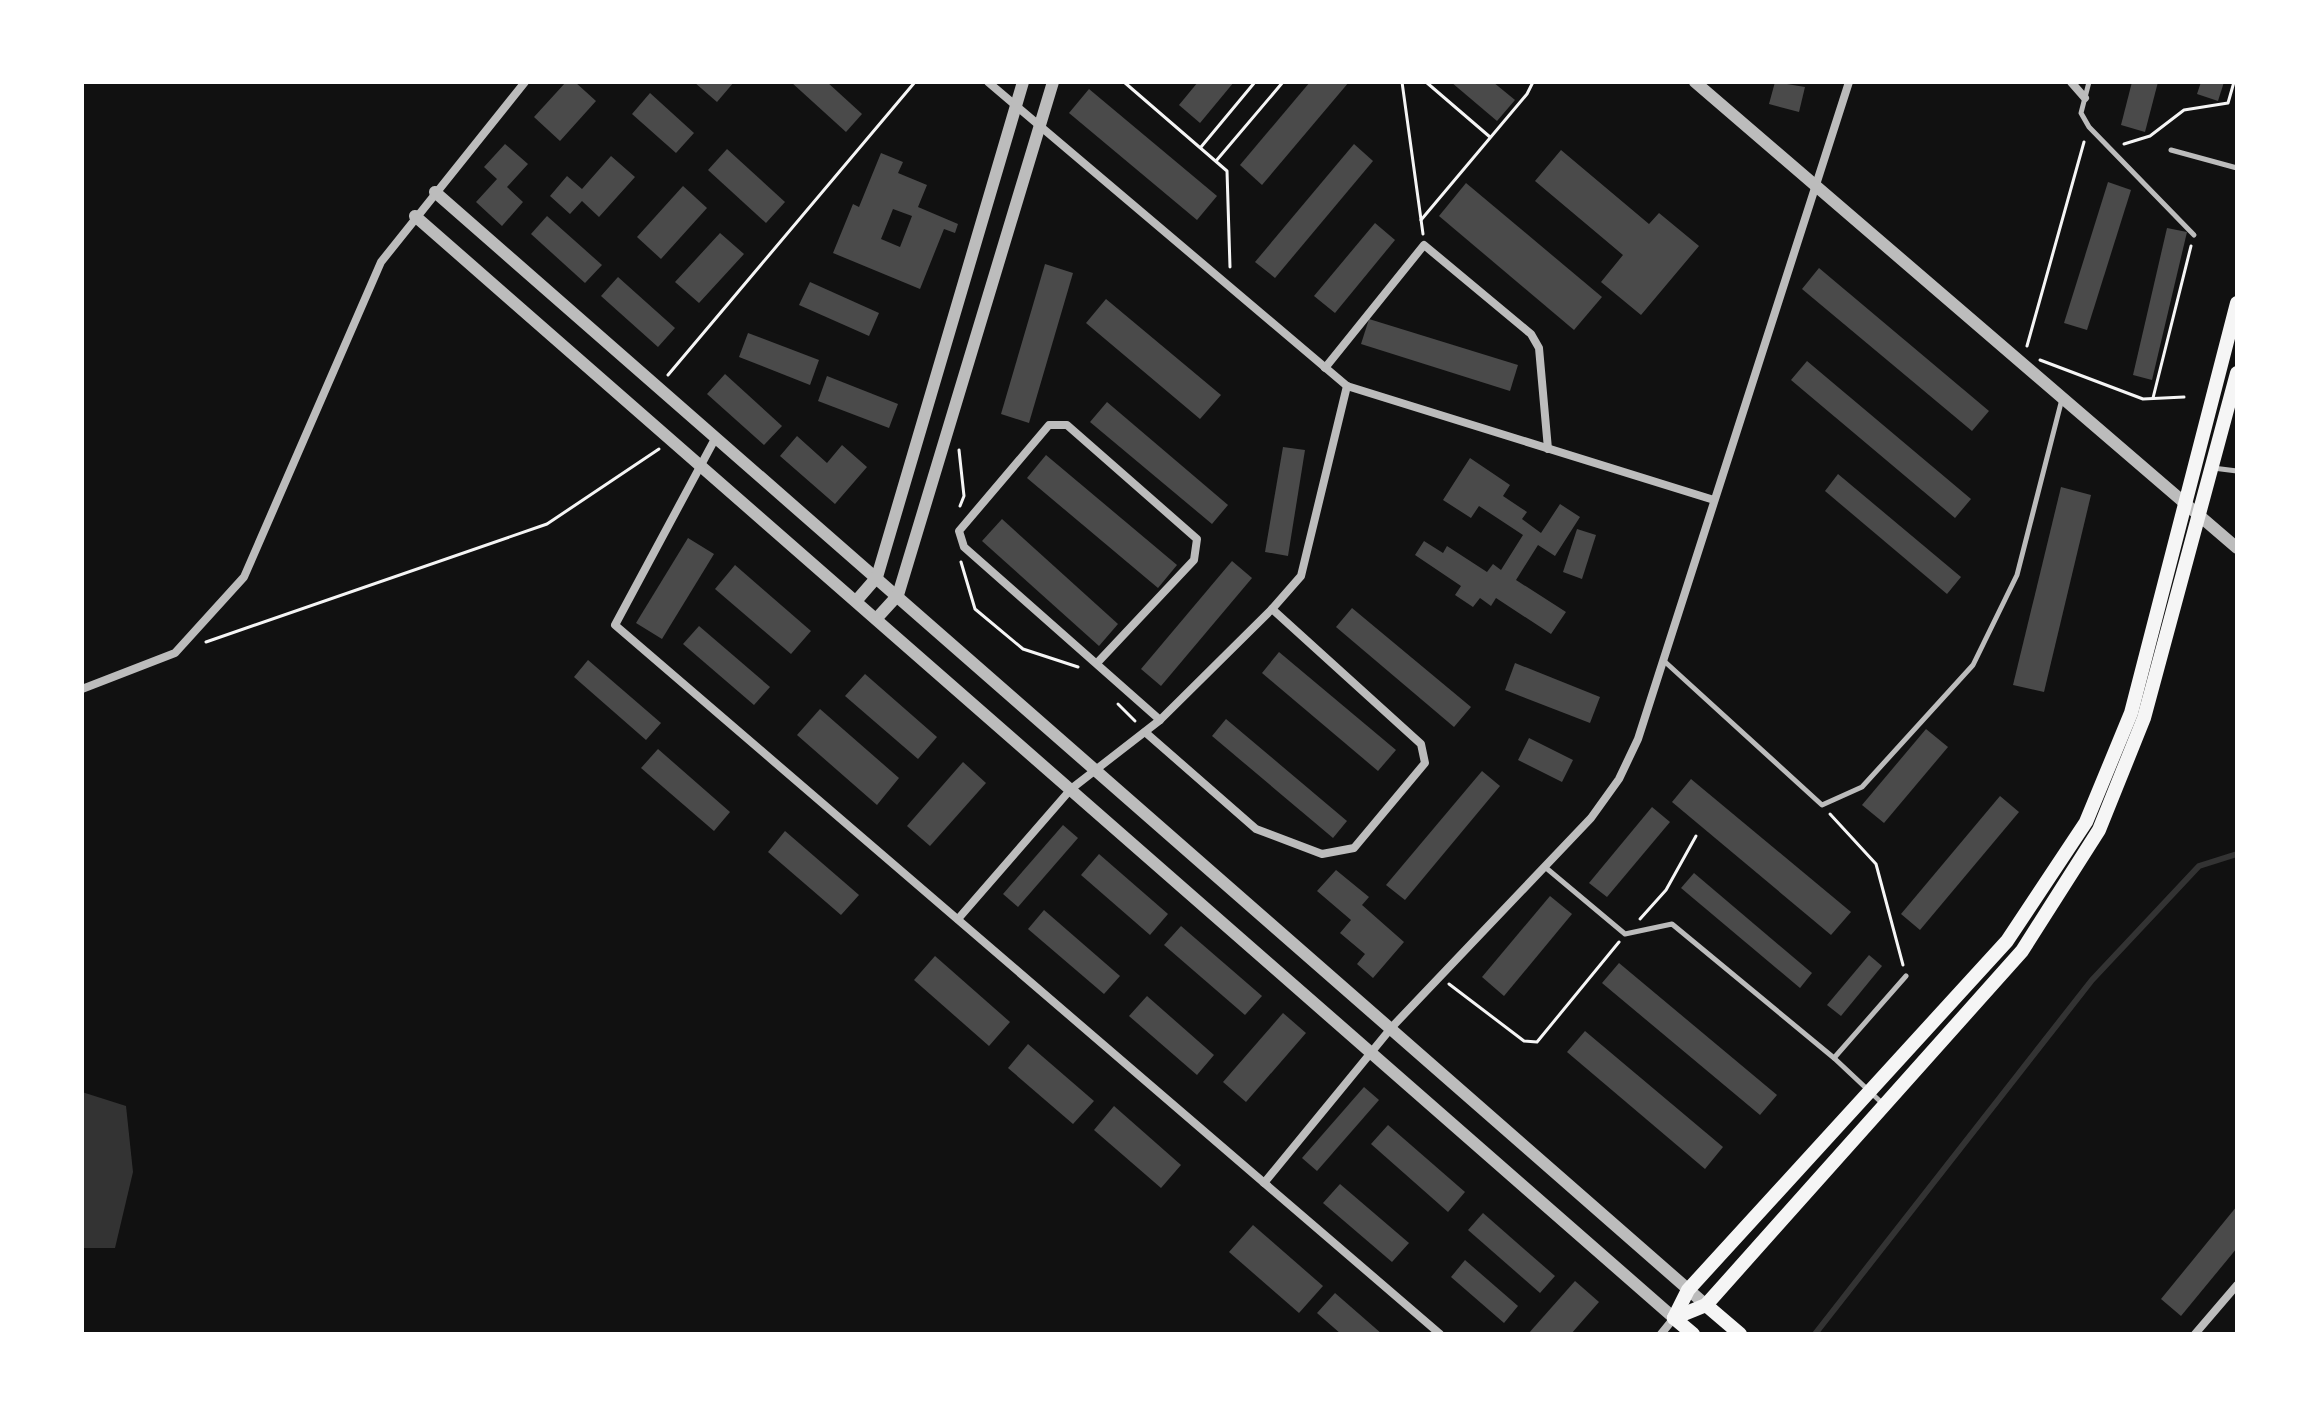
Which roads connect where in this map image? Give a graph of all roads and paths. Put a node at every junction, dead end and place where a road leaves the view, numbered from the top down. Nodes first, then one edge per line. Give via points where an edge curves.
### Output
1 (525, 82) edge
2 (915, 82) edge
3 (988, 82) edge
4 (1023, 82) edge
5 (1053, 82) edge
6 (1124, 82) edge
7 (1255, 82) edge
8 (1283, 82) edge
9 (1402, 82) edge
10 (1426, 82) edge
11 (1533, 82) edge
12 (1695, 82) edge
13 (1849, 82) edge
14 (2071, 82) edge
15 (2089, 82) edge
16 (2234, 82) edge
17 (2085, 98) junction
18 (1015, 105) junction
19 (1039, 125) junction
20 (2089, 127) junction
21 (1491, 137) junction
22 (1200, 148) junction
23 (2110, 148) junction
24 (2171, 150) dead end
25 (1216, 161) junction
26 (2237, 168) edge
27 (1816, 186) junction
28 (435, 192) junction
29 (415, 216) junction
30 (1421, 220) junction
31 (2194, 235) joint
32 (1424, 245) junction
33 (1230, 287) junction
34 (2237, 303) edge
35 (2023, 364) junction
36 (1325, 368) junction
37 (2237, 373) edge
38 (1347, 386) junction
39 (658, 387) junction
40 (2184, 397) dead end
41 (2062, 398) junction
42 (2152, 399) junction
43 (716, 437) junction
44 (672, 440) junction
45 (1548, 449) junction
46 (701, 465) junction
47 (2212, 468) junction
48 (2237, 471) edge
49 (1714, 500) junction
50 (2187, 505) junction
51 (2200, 516) junction
52 (2237, 548) edge
53 (877, 577) junction
54 (898, 595) junction
55 (857, 600) junction
56 (1272, 609) junction
57 (877, 618) junction
58 (205, 643) dead end
59 (1663, 660) junction
60 (1098, 662) junction
61 (82, 689) edge
62 (1160, 720) junction
63 (1145, 732) junction
64 (1097, 769) junction
65 (1071, 789) junction
66 (1822, 805) junction
67 (1696, 836) dead end
68 (1544, 867) junction
69 (958, 919) junction
70 (1625, 934) junction
71 (1906, 976) joint
72 (1439, 977) junction
73 (1392, 1027) junction
74 (1372, 1051) junction
75 (1834, 1058) junction
76 (1869, 1092) junction
77 (1885, 1105) junction
78 (1264, 1183) junction
79 (2237, 1285) edge
80 (1688, 1290) junction
81 (1706, 1305) junction
82 (1674, 1318) junction
83 (1440, 1334) edge
84 (1661, 1334) edge
85 (1693, 1334) edge
86 (1740, 1334) edge
87 (2195, 1334) edge

1 - 28 street
2 - 39 path
3 - 18 street
4 - 18 street
5 - 19 street
6 - 22 path
7 - 22 path
8 - 25 path
9 - 30 path
10 - 21 path
11 - 21 path
12 - 27 street
13 - 27 street
14 - 17 street
15 - 17 lane
16 - 23 path via 2228,103 2184,110 2150,136
17 - 20 lane via 2081,113
18 - 19 street
18 - 53 street
19 - 33 street
19 - 54 street
20 - 23 lane
20 - 35 path
21 - 30 path
22 - 25 path
23 - 31 lane
24 - 26 lane
25 - 33 path via 1227,171
27 - 35 street
27 - 49 street
28 - 29 street
28 - 39 street
29 - 44 street
29 - 61 street via 381,262 244,577 175,653
30 - 32 path
31 - 42 path
32 - 36 street
32 - 45 street via 1531,334 1543,370
33 - 36 street
34 - 50 main road
35 - 41 street
35 - 42 path via 2044,359
36 - 38 street
37 - 47 main road
38 - 45 street
38 - 56 street via 1301,576
39 - 43 street
40 - 42 path
41 - 50 street
41 - 66 lane via 2017,575 1973,665 1862,787
43 - 46 street
43 - 53 street
44 - 46 street
44 - 58 path via 547,524
45 - 49 street
46 - 55 street
46 - 69 street via 615,625
47 - 48 lane
47 - 51 main road
49 - 59 street
50 - 51 street
50 - 76 main road via 2131,713 2086,822 2007,941
51 - 52 street
51 - 77 main road via 2144,718 2099,830 2022,951
53 - 54 street
53 - 55 street
54 - 57 street
54 - 64 street
55 - 57 street
56 - 62 street
56 - 63 street via 1421,744 1425,763 1354,848 1322,854 1256,829
57 - 65 street
59 - 66 lane
59 - 68 street via 1619,779
60 - 60 street via 1194,560 1197,539 1067,425 1049,425 959,531 964,547
60 - 62 street
62 - 63 street
63 - 64 street
64 - 65 street
64 - 73 street
65 - 69 street
65 - 74 street
66 - 71 path via 1876,864
67 - 70 path via 1666,890
68 - 70 lane
68 - 72 street
69 - 78 street
70 - 72 path via 1537,1042 1524,1041
70 - 75 lane via 1672,924
71 - 75 lane
72 - 73 street
73 - 74 street
73 - 80 street
74 - 78 street
74 - 82 street
75 - 76 lane
76 - 77 lane
76 - 80 main road
77 - 81 main road
78 - 83 street
79 - 87 street
80 - 81 street
80 - 82 main road
81 - 82 main road
81 - 86 main road
82 - 84 street
82 - 85 main road

